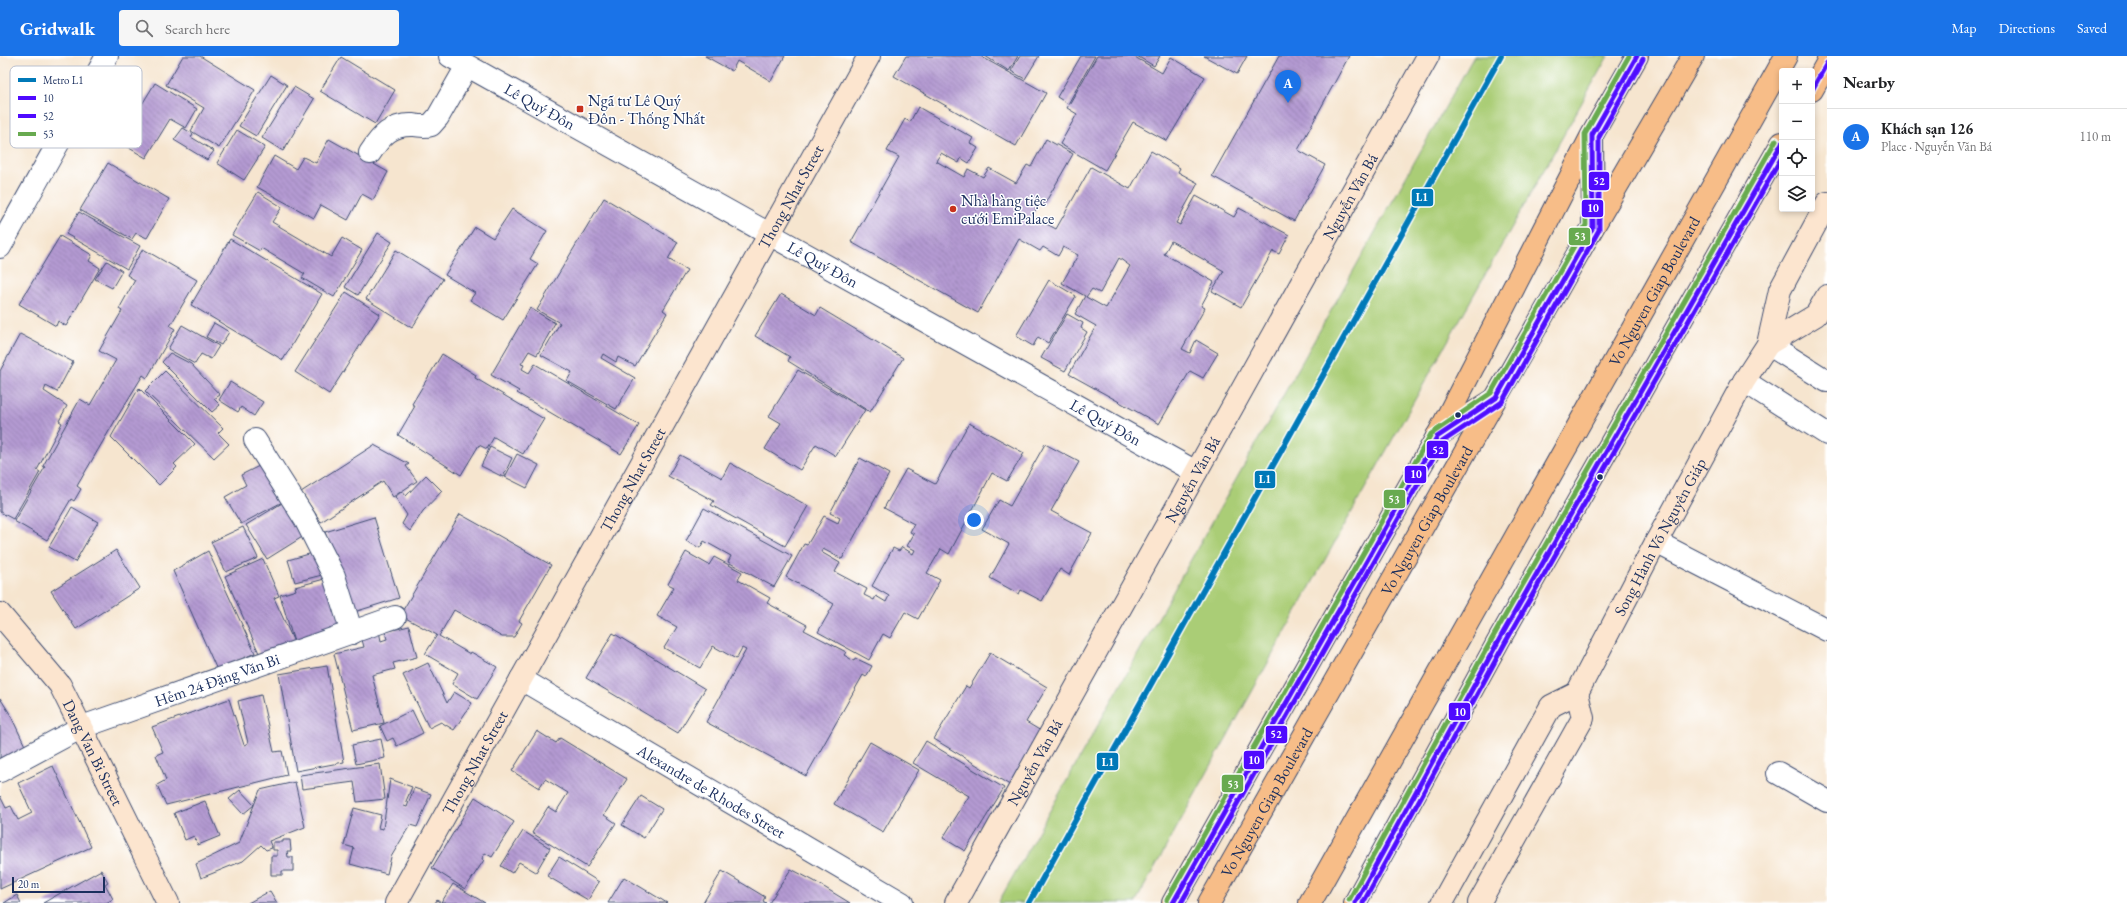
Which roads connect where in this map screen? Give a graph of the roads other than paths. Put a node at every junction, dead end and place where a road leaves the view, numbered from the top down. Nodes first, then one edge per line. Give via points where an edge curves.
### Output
1 (107, 56) edge
2 (869, 56) edge
3 (1428, 56) edge
4 (1637, 56) edge
5 (1693, 56) edge
6 (1786, 56) edge
7 (458, 61) edge
8 (1827, 63) edge
9 (101, 66) edge
10 (1815, 85) edge
11 (1592, 135) junction
12 (55, 148) edge
13 (1779, 148) edge
14 (370, 153) dead end
15 (1827, 203) edge
16 (1593, 226) junction
17 (769, 234) junction
18 (0, 247) edge
19 (1827, 296) edge
20 (1768, 344) junction
21 (1744, 381) junction
22 (1827, 381) edge
23 (1496, 398) junction
24 (1827, 434) edge
25 (1436, 437) junction
26 (255, 440) dead end
27 (1196, 472) junction
28 (1656, 542) junction
29 (0, 614) edge
30 (395, 617) dead end
31 (1827, 630) edge
32 (352, 634) junction
33 (521, 679) junction
34 (1577, 693) junction
35 (82, 727) junction
36 (0, 771) edge
37 (1778, 773) dead end
38 (1827, 801) edge
39 (168, 903) edge
40 (396, 903) edge
41 (902, 903) edge
42 (956, 903) edge
43 (1173, 903) edge
44 (1209, 903) edge
45 (1310, 903) edge
46 (1355, 903) edge
47 (1442, 903) edge
48 (1479, 903) edge

1 - 9 street
2 - 17 main road, Thong Nhat Street
3 - 27 main road, Nguyễn Văn Bá
4 - 11 highway, Vo Nguyen Giap Boulevard
5 - 16 highway, Vo Nguyen Giap Boulevard
6 - 45 highway, Vo Nguyen Giap Boulevard
7 - 14 street via 438,117 426,126 407,125 393,128 381,137
7 - 17 street, Lê Quý Đôn
8 - 10 highway
11 - 16 highway
11 - 25 highway, Vo Nguyen Giap Boulevard
12 - 18 street
13 - 46 highway via 1499,640
15 - 20 main road via 1780,290
16 - 23 highway, Vo Nguyen Giap Boulevard
17 - 27 street, Lê Quý Đôn
17 - 33 main road, Thong Nhat Street
19 - 20 main road via 1816,315
20 - 21 main road, Song Hành Võ Nguyên Giáp
20 - 22 street
21 - 24 street
21 - 28 main road, Song Hành Võ Nguyên Giáp
23 - 25 highway
23 - 44 highway, Vo Nguyen Giap Boulevard
25 - 43 highway, Vo Nguyen Giap Boulevard
26 - 32 street via 305,519 330,568
27 - 42 main road, Nguyễn Văn Bá
28 - 31 street
28 - 34 main road, Song Hành Võ Nguyên Giáp
29 - 35 main road, Dang Van Bi Street via 60,685
30 - 32 street, Hẻm 24 Đặng Văn Bi
32 - 35 street, Hẻm 24 Đặng Văn Bi
33 - 40 main road, Thong Nhat Street
33 - 41 street, Alexandre de Rhodes Street
34 - 47 main road via 1551,706
34 - 48 main road via 1583,718
35 - 36 street, Hẻm 24 Đặng Văn Bi
35 - 39 main road, Dang Van Bi Street
37 - 38 street

